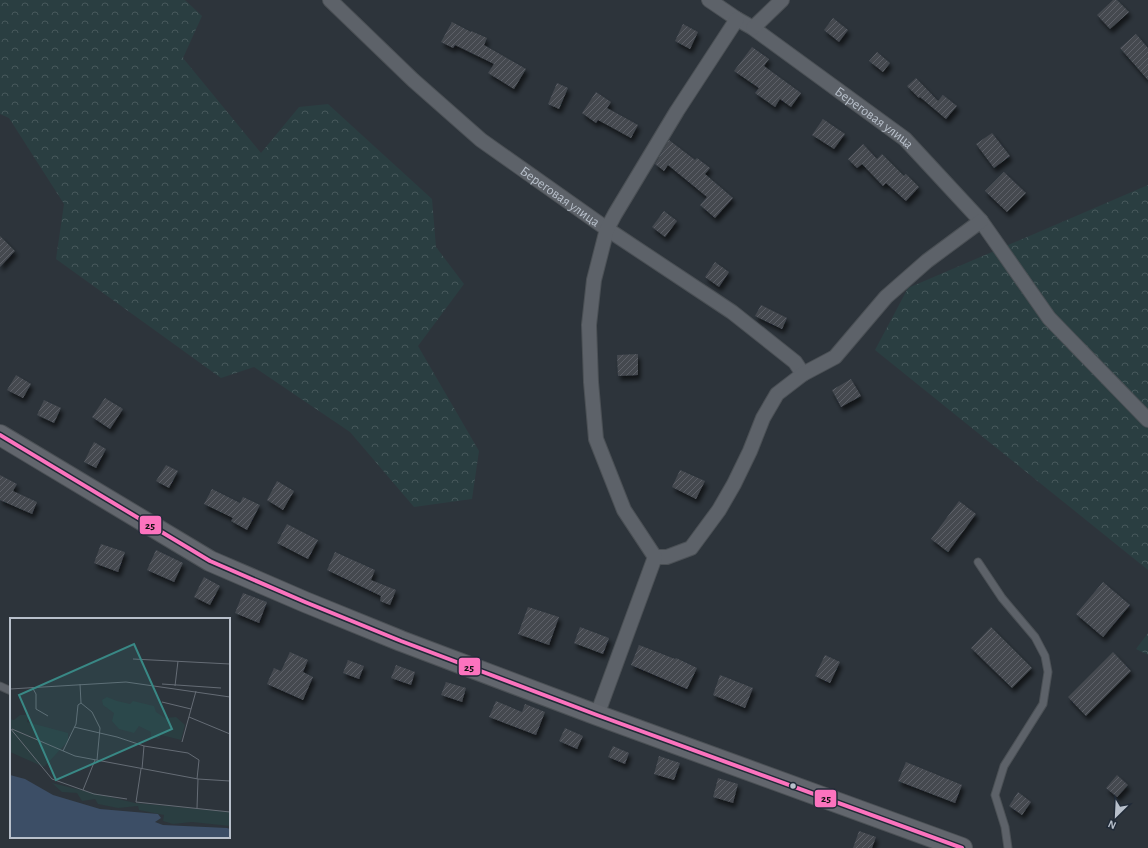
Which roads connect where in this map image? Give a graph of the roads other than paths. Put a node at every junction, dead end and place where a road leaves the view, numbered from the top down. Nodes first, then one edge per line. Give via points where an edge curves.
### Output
1 (330, 0) edge
2 (709, 0) edge
3 (782, 0) edge
4 (737, 19) junction
5 (753, 28) junction
6 (982, 221) junction
7 (607, 229) junction
8 (803, 374) junction
9 (1148, 420) edge
10 (0, 435) edge
11 (655, 557) junction
12 (978, 562) dead end
13 (0, 686) edge
14 (10, 691) edge
15 (597, 715) junction
16 (962, 848) edge
17 (1008, 848) edge

1 - 7 street, Береговая улица via 413,80 481,140
2 - 4 street, Береговая улица
3 - 5 street
4 - 5 street, Береговая улица
4 - 7 street via 677,112
5 - 6 street, Береговая улица via 905,139
6 - 8 street via 926,261 886,297 835,357
6 - 9 street, Береговая улица via 1049,318
7 - 8 street, Береговая улица via 732,312 795,362
7 - 11 street via 594,280 590,326 596,439 624,510
8 - 11 street via 777,394 763,418 734,484 719,510 691,548 667,557
10 - 15 street via 210,561 312,605
11 - 15 street
12 - 17 lane via 1002,598 1035,637 1045,656 1048,672 1043,704 1004,766 995,795 1005,827
13 - 14 lane
15 - 16 street

